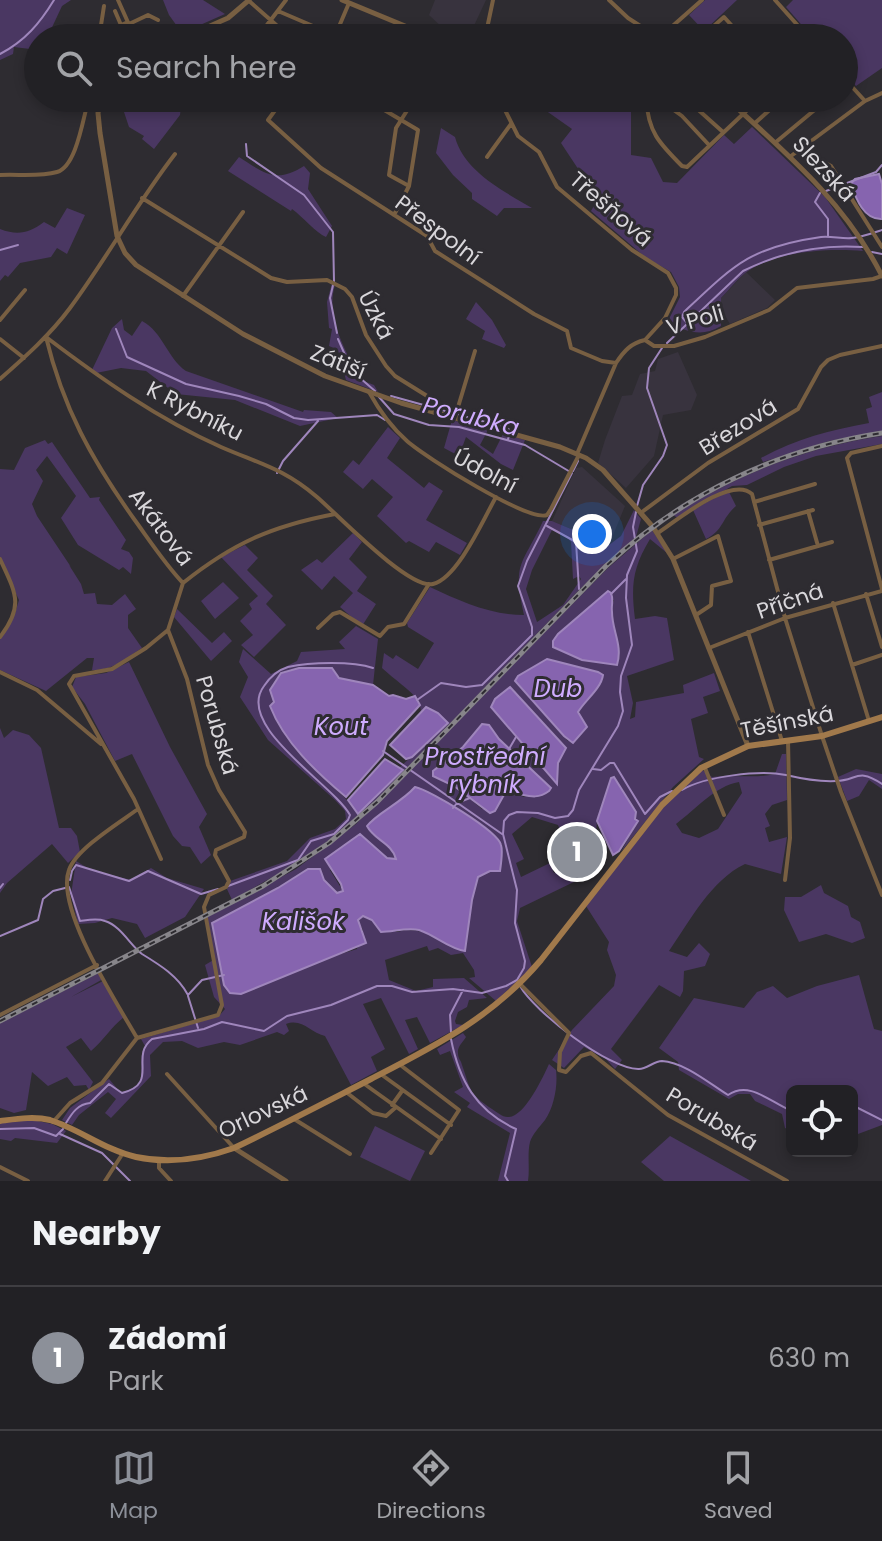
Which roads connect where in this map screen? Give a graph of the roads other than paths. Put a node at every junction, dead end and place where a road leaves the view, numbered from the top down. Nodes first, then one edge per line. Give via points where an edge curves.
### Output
1 (118, 0) edge
2 (249, 0) edge
3 (286, 0) edge
4 (493, 0) edge
5 (611, 0) edge
6 (702, 0) edge
7 (775, 0) edge
8 (345, 1) edge
9 (104, 6) dead end
10 (115, 11) dead end
11 (278, 11) junction
12 (158, 20) dead end
13 (271, 20) junction
14 (128, 23) junction
15 (101, 24) edge
16 (121, 24) edge
17 (124, 24) edge
18 (214, 24) edge
19 (268, 24) edge
20 (275, 24) edge
21 (307, 24) edge
22 (338, 24) edge
23 (400, 24) edge
24 (488, 24) edge
25 (637, 24) edge
26 (675, 24) edge
27 (716, 24) edge
28 (730, 24) edge
29 (796, 24) edge
30 (882, 93) edge
31 (858, 94) edge
32 (865, 101) junction
33 (858, 106) edge
34 (85, 112) edge
35 (98, 112) edge
36 (272, 112) edge
37 (387, 112) edge
38 (404, 112) edge
39 (506, 112) edge
40 (647, 112) edge
41 (675, 112) edge
42 (701, 112) edge
43 (767, 112) edge
44 (812, 112) edge
45 (851, 112) edge
46 (742, 113) joint
47 (399, 119) junction
48 (755, 123) junction
49 (511, 124) junction
50 (723, 132) junction
51 (776, 142) junction
52 (709, 145) junction
53 (801, 150) junction
54 (175, 154) dead end
55 (791, 156) junction
56 (487, 157) dead end
57 (0, 175) edge
58 (409, 186) junction
59 (142, 198) junction
60 (243, 212) dead end
61 (394, 215) junction
62 (117, 236) junction
63 (218, 247) junction
64 (882, 247) edge
65 (882, 276) edge
66 (25, 290) dead end
67 (183, 296) junction
68 (0, 320) edge
69 (46, 337) junction
70 (0, 339) edge
71 (645, 340) junction
72 (882, 346) edge
73 (475, 351) dead end
74 (24, 358) junction
75 (616, 363) junction
76 (0, 371) edge
77 (7, 373) junction
78 (0, 379) edge
79 (369, 392) junction
80 (440, 414) junction
81 (455, 418) junction
82 (882, 446) edge
83 (578, 454) junction
84 (815, 484) dead end
85 (496, 497) junction
86 (754, 502) junction
87 (642, 512) junction
88 (335, 514) junction
89 (759, 525) junction
90 (658, 533) junction
91 (832, 542) dead end
92 (818, 546) junction
93 (0, 559) edge
94 (673, 559) junction
95 (769, 560) junction
96 (183, 583) junction
97 (429, 584) junction
98 (882, 590) edge
99 (866, 594) junction
100 (833, 603) junction
101 (696, 615) junction
102 (785, 618) junction
103 (318, 628) dead end
104 (168, 630) junction
105 (748, 632) junction
106 (0, 637) edge
107 (882, 647) edge
108 (709, 648) junction
109 (882, 655) edge
110 (852, 665) junction
111 (0, 672) edge
112 (882, 717) edge
113 (869, 721) junction
114 (822, 736) junction
115 (785, 740) junction
116 (748, 746) junction
117 (105, 748) junction
118 (704, 766) junction
119 (138, 809) junction
120 (724, 815) dead end
121 (161, 859) dead end
122 (785, 880) dead end
123 (882, 895) edge
124 (97, 965) junction
125 (518, 986) junction
126 (0, 1015) edge
127 (137, 1038) junction
128 (399, 1064) junction
129 (167, 1074) dead end
130 (381, 1074) junction
131 (363, 1083) junction
132 (402, 1091) junction
133 (346, 1092) junction
134 (394, 1106) junction
135 (294, 1119) junction
136 (0, 1121) edge
137 (53, 1122) junction
138 (451, 1125) junction
139 (441, 1139) junction
140 (234, 1148) junction
141 (123, 1153) junction
142 (431, 1153) dead end
143 (350, 1154) dead end
144 (159, 1160) junction
145 (0, 1167) edge
146 (28, 1181) edge
147 (105, 1181) edge
148 (171, 1181) edge
149 (286, 1181) edge
150 (787, 1181) edge

1 - 14 street
2 - 13 street
2 - 18 street
3 - 11 street
4 - 24 street
5 - 25 street
6 - 26 street
7 - 29 street
8 - 22 street
8 - 23 street
9 - 15 street
10 - 16 street
11 - 13 street
11 - 21 street
12 - 14 street via 148,15
13 - 19 street
13 - 20 street
14 - 17 street
27 - 28 street via 724,17
30 - 32 street
31 - 32 street
32 - 33 street
34 - 57 street via 67,167
35 - 62 street, Zátiší
36 - 61 street, Přespolní via 270,123 321,168
37 - 47 street
38 - 47 street
39 - 49 street, Třešňová
40 - 52 street via 653,134 682,166
41 - 52 street
42 - 50 street
43 - 48 street
44 - 51 street
45 - 53 street
46 - 48 street, Slezská
46 - 50 street
47 - 58 street via 418,130
47 - 58 street via 389,175
48 - 51 street, Slezská
49 - 56 street
49 - 71 street, Třešňová via 539,152 557,187 673,280 676,295
50 - 52 street
51 - 55 street, Slezská
53 - 55 street
53 - 64 street via 831,166
54 - 59 street
55 - 65 street, Slezská via 839,206
58 - 61 street
59 - 62 street
59 - 63 street, Úzká
60 - 63 street
61 - 75 street, Přespolní via 427,236 438,253 567,331 571,348
62 - 67 street, Zátiší via 136,265
62 - 69 street
63 - 67 street
63 - 80 street, Úzká via 271,278 327,280 345,289 386,366 440,404
65 - 71 street, V Poli via 797,288 769,310 674,346 654,346
66 - 68 street
67 - 79 street, Zátiší via 282,356
69 - 74 street
69 - 88 street, K Rybníku via 100,379 171,420 286,473
69 - 96 street, Akátová via 60,390 80,434
70 - 74 street
71 - 75 street, V Poli via 624,350
72 - 87 street, Březová via 828,360 798,409 708,463
73 - 81 street
74 - 77 street
75 - 83 street, V Poli
76 - 77 street
77 - 78 street
79 - 80 street, Zátiší
79 - 85 street, Údolní via 406,441
80 - 81 street, Zátiší
81 - 83 street, Zátiší
82 - 98 street via 847,458
83 - 85 street, Údolní via 543,517
83 - 87 street, Zátiší via 603,470
84 - 86 street
85 - 97 street via 453,569
86 - 89 street
86 - 90 street via 750,491 731,489
87 - 90 street, Zátiší
88 - 96 street, Akátová via 281,525 238,544
88 - 97 street, K Rybníku via 390,564
89 - 92 street via 811,511
89 - 95 street
90 - 94 street, Zátiší
91 - 92 street
92 - 95 street
93 - 106 street via 17,602
94 - 101 street, Zátiší
94 - 101 street via 718,536 731,581 712,586 711,605
95 - 102 street
96 - 104 street
97 - 103 street via 404,624 388,627 380,636 340,612
98 - 99 street, Příčná
99 - 100 street, Příčná
99 - 107 street
100 - 102 street, Příčná
100 - 110 street
101 - 108 street, Zátiší
102 - 105 street, Příčná
102 - 114 street
104 - 117 street via 112,669 70,680
104 - 127 street, Porubská via 187,679 208,765 245,832 216,850 226,886 209,895 204,907 222,1005 218,1015
105 - 108 street, Příčná
105 - 115 street
108 - 116 street, Zátiší
109 - 110 street
110 - 113 street
111 - 117 street via 37,690
112 - 113 main road, Těšínská
113 - 114 main road, Těšínská
114 - 115 main road, Těšínská
114 - 123 street
115 - 116 main road, Těšínská
115 - 122 street via 790,838
116 - 118 main road, Těšínská
117 - 119 street
118 - 120 street
118 - 125 main road, Těšínská via 669,797
119 - 121 street
119 - 124 street via 86,848 69,869 66,888 78,932
124 - 126 street
124 - 127 street
125 - 128 main road, Orlovská via 469,1026
125 - 150 street, Porubská via 569,1033 559,1070 566,1072 591,1053 668,1115
127 - 137 street via 102,1083 70,1103
128 - 130 main road, Orlovská
128 - 138 street via 459,1110
129 - 140 street
130 - 131 main road, Orlovská
130 - 132 street
131 - 133 main road, Orlovská
131 - 134 street
132 - 134 street
132 - 138 street
133 - 134 street via 378,1115 386,1116
133 - 135 main road, Orlovská
134 - 139 street
135 - 140 main road, Orlovská
135 - 143 street
136 - 137 main road, Orlovská
137 - 141 main road, Orlovská
138 - 139 street
139 - 142 street
140 - 144 main road, Orlovská via 206,1157
140 - 149 street
141 - 144 main road, Orlovská
141 - 147 street
144 - 148 street
145 - 146 street

